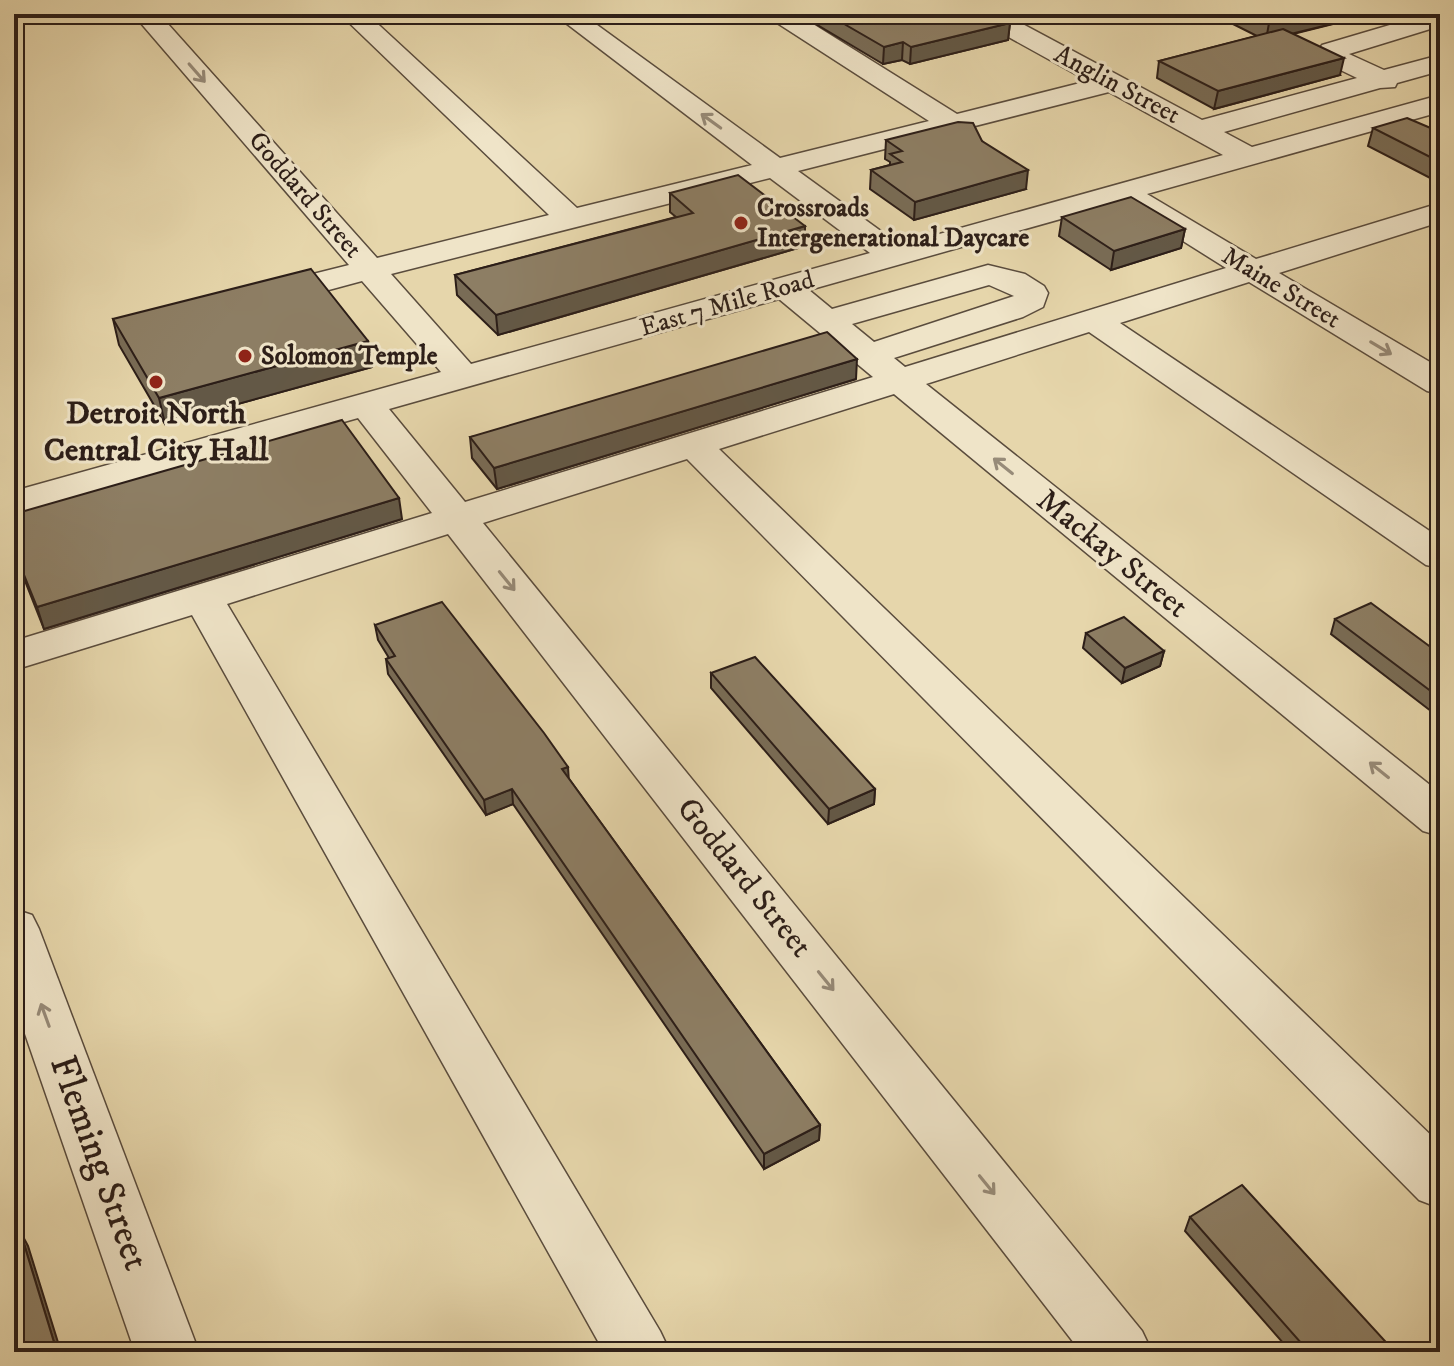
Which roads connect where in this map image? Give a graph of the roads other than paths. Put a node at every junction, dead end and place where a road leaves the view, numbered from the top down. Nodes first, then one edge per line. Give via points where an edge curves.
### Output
1 (145, 14) edge
2 (352, 14) edge
3 (566, 14) edge
4 (780, 14) edge
5 (985, 14) edge
6 (1440, 18) edge
7 (1440, 63) edge
8 (1115, 75) junction
9 (1383, 80) junction
10 (1434, 115) edge
11 (952, 123) junction
12 (1199, 130) junction
13 (1249, 157) junction
14 (774, 168) junction
15 (1122, 192) junction
16 (570, 218) junction
17 (1434, 228) edge
18 (895, 256) junction
19 (370, 269) junction
20 (1254, 271) junction
21 (325, 281) edge
22 (785, 287) junction
23 (826, 321) junction
24 (1095, 321) junction
25 (866, 355) junction
26 (464, 377) junction
27 (900, 382) junction
28 (1440, 383) edge
29 (367, 405) junction
30 (694, 445) junction
31 (26, 490) edge
32 (458, 520) junction
33 (1440, 556) edge
34 (203, 598) junction
35 (14, 656) edge
36 (1440, 819) edge
37 (14, 929) edge
38 (1440, 1182) edge
39 (167, 1352) edge
40 (638, 1352) edge
41 (1120, 1352) edge

1 -> 19 street, Goddard Street
2 - 16 street
14 -> 3 street
4 - 11 street
5 - 8 street, Anglin Street
6 - 9 street via 1331,51
7 - 9 street
8 - 11 street
8 - 12 street, Anglin Street
9 - 10 street
9 - 12 street
10 - 13 street, East 7 Mile Road via 1390,117
11 - 14 street
12 - 13 street, Anglin Street
13 - 15 street, East 7 Mile Road
14 - 16 street
14 - 18 street
15 - 18 street, East 7 Mile Road
15 - 20 street, Maine Street
16 - 19 street
17 - 20 street via 1396,226
18 - 22 street, East 7 Mile Road
19 - 21 street
19 - 26 street, Goddard Street
20 - 24 street
20 -> 28 street, Maine Street
22 - 23 street, Mackay Street
22 - 26 street, East 7 Mile Road
23 - 25 street, Mackay Street
23 - 25 street via 988,275 1032,293 1031,300 1011,310
24 - 27 street
24 - 33 street
25 - 27 street, Mackay Street
26 - 29 street, East 7 Mile Road
27 - 30 street
36 -> 27 street, Mackay Street
29 - 31 street, East 7 Mile Road via 96,466
29 - 32 street, Goddard Street
30 - 32 street
30 - 38 street
32 - 34 street
32 -> 41 street, Goddard Street
34 - 35 street
34 - 40 street
39 -> 37 street, Fleming Street

